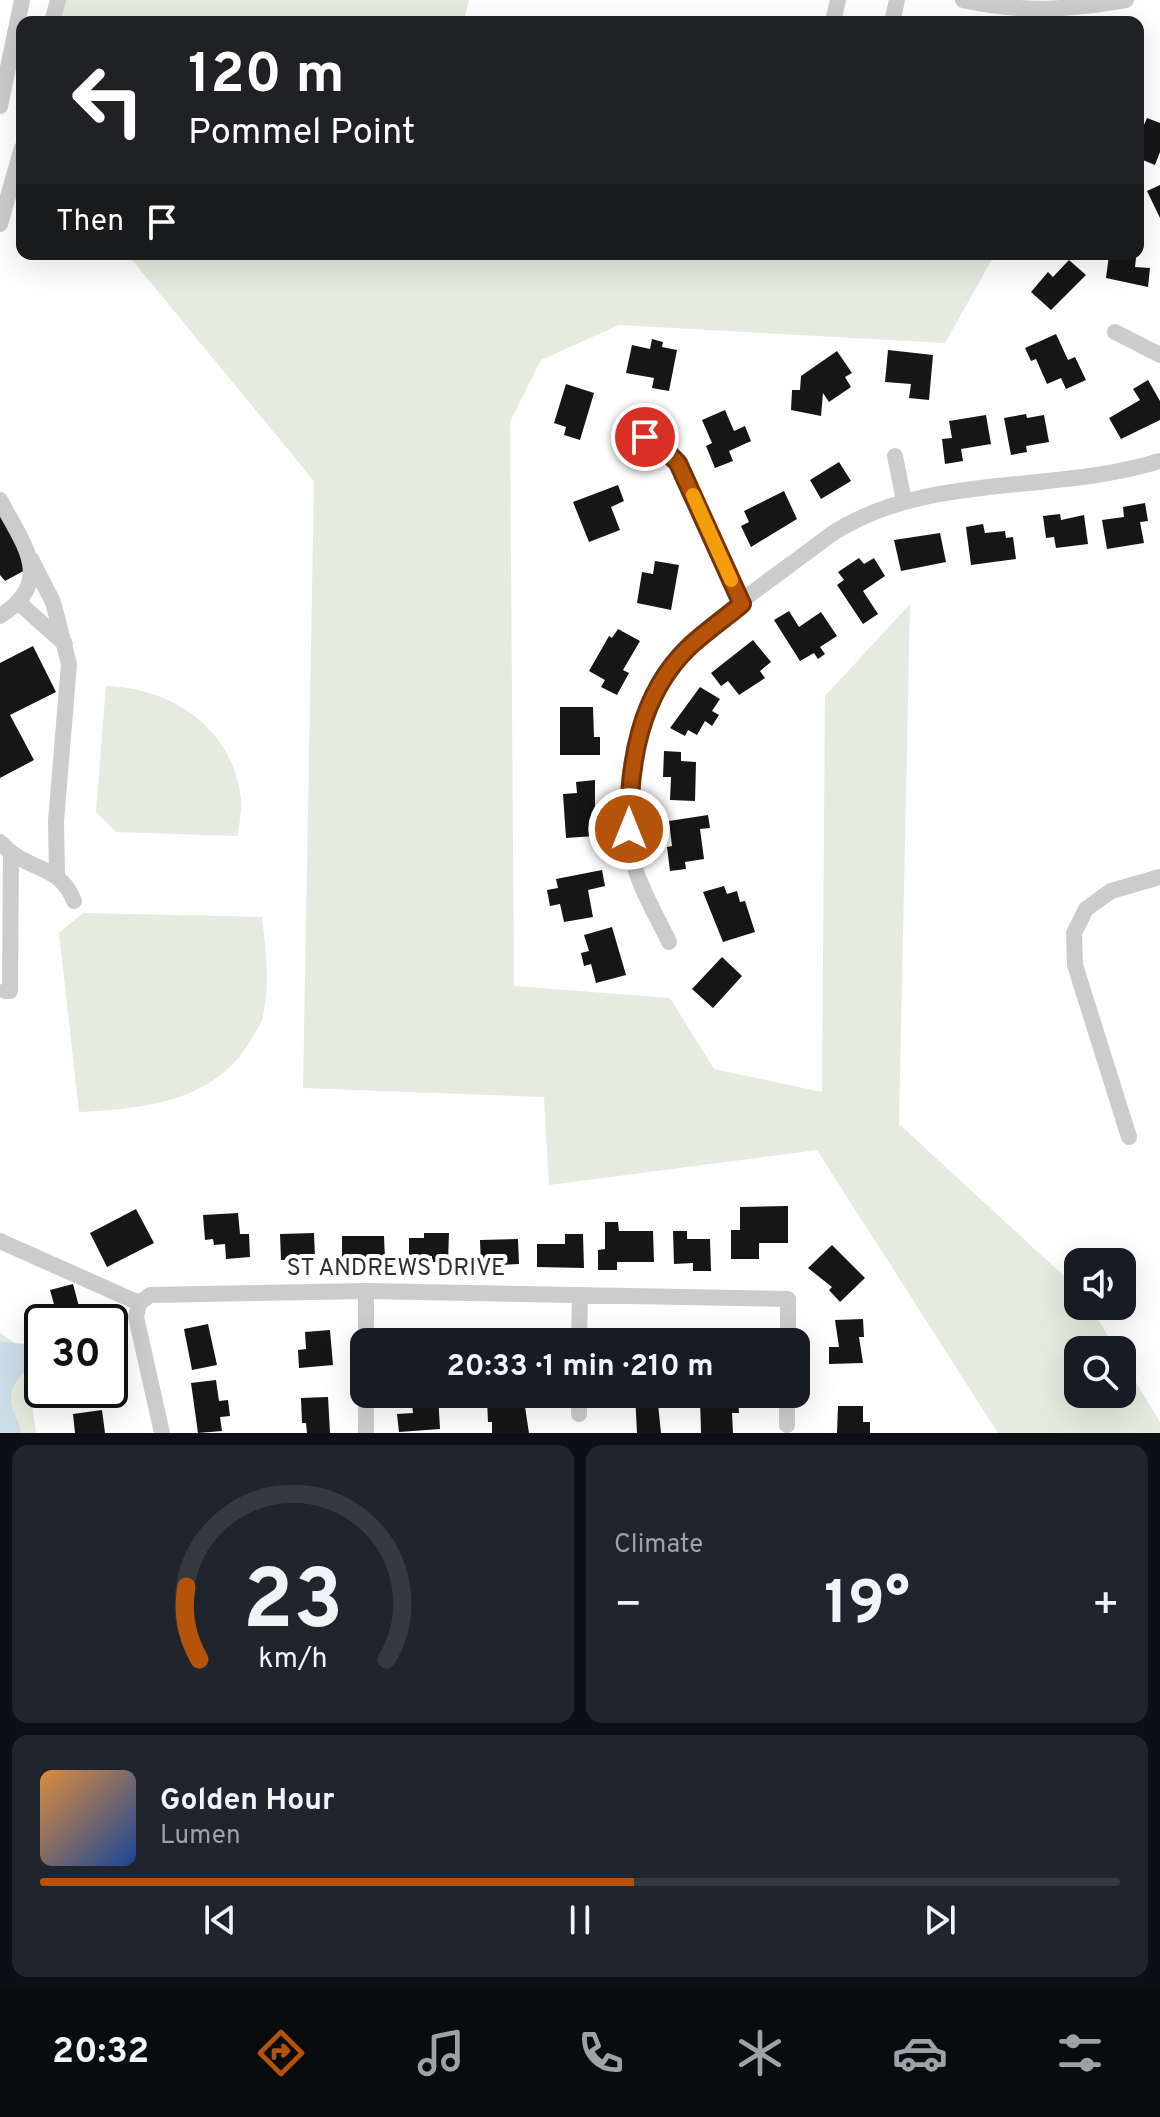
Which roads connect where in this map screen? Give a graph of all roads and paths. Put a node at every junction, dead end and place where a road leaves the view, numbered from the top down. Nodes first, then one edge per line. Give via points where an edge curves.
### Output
1 (963, 0) edge
2 (1126, 0) edge
3 (1000, 16) edge
4 (16, 29) edge
5 (0, 106) edge
6 (16, 169) edge
7 (0, 224) edge
8 (1115, 332) dead end
9 (1160, 355) edge
10 (645, 437) dead end
11 (895, 456) dead end
12 (1160, 461) edge
13 (0, 500) edge
14 (904, 501) junction
15 (31, 559) junction
16 (18, 602) junction
17 (742, 604) junction
18 (0, 616) edge
19 (65, 644) junction
20 (5, 848) edge
21 (57, 875) junction
22 (1160, 877) edge
23 (74, 901) dead end
24 (669, 942) dead end
25 (5, 991) dead end
26 (1129, 1137) dead end
27 (0, 1241) edge
28 (366, 1291) junction
29 (580, 1296) junction
30 (139, 1303) junction
31 (366, 1328) edge
32 (579, 1328) edge
33 (788, 1328) edge
34 (366, 1408) edge
35 (579, 1408) edge
36 (787, 1408) edge
37 (579, 1414) dead end
38 (787, 1425) dead end
39 (162, 1433) edge
40 (366, 1433) edge

1 - 3 street
2 - 3 street
4 - 5 street
6 - 7 street
8 - 9 street
10 - 17 street via 678,463
11 - 14 street
12 - 14 street via 1098,475
13 - 15 street
14 - 17 street via 855,519
15 - 16 street via 33,576
15 - 19 street via 53,602
16 - 18 street
16 - 19 street
17 - 24 street via 688,648 665,678 648,704 629,776 635,867
19 - 21 street via 69,664 56,821
20 - 21 street
20 - 25 street via 10,991
21 - 23 street via 69,886
22 - 26 street via 1111,891 1086,909 1074,933 1075,965
27 - 30 street
28 - 29 street, ST ANDREWS DRIVE
28 - 30 street, ST ANDREWS DRIVE via 150,1295
28 - 31 street
29 - 32 street
29 - 33 street, ST ANDREWS DRIVE via 788,1299
30 - 39 street via 136,1317
34 - 40 street
35 - 37 street
36 - 38 street

